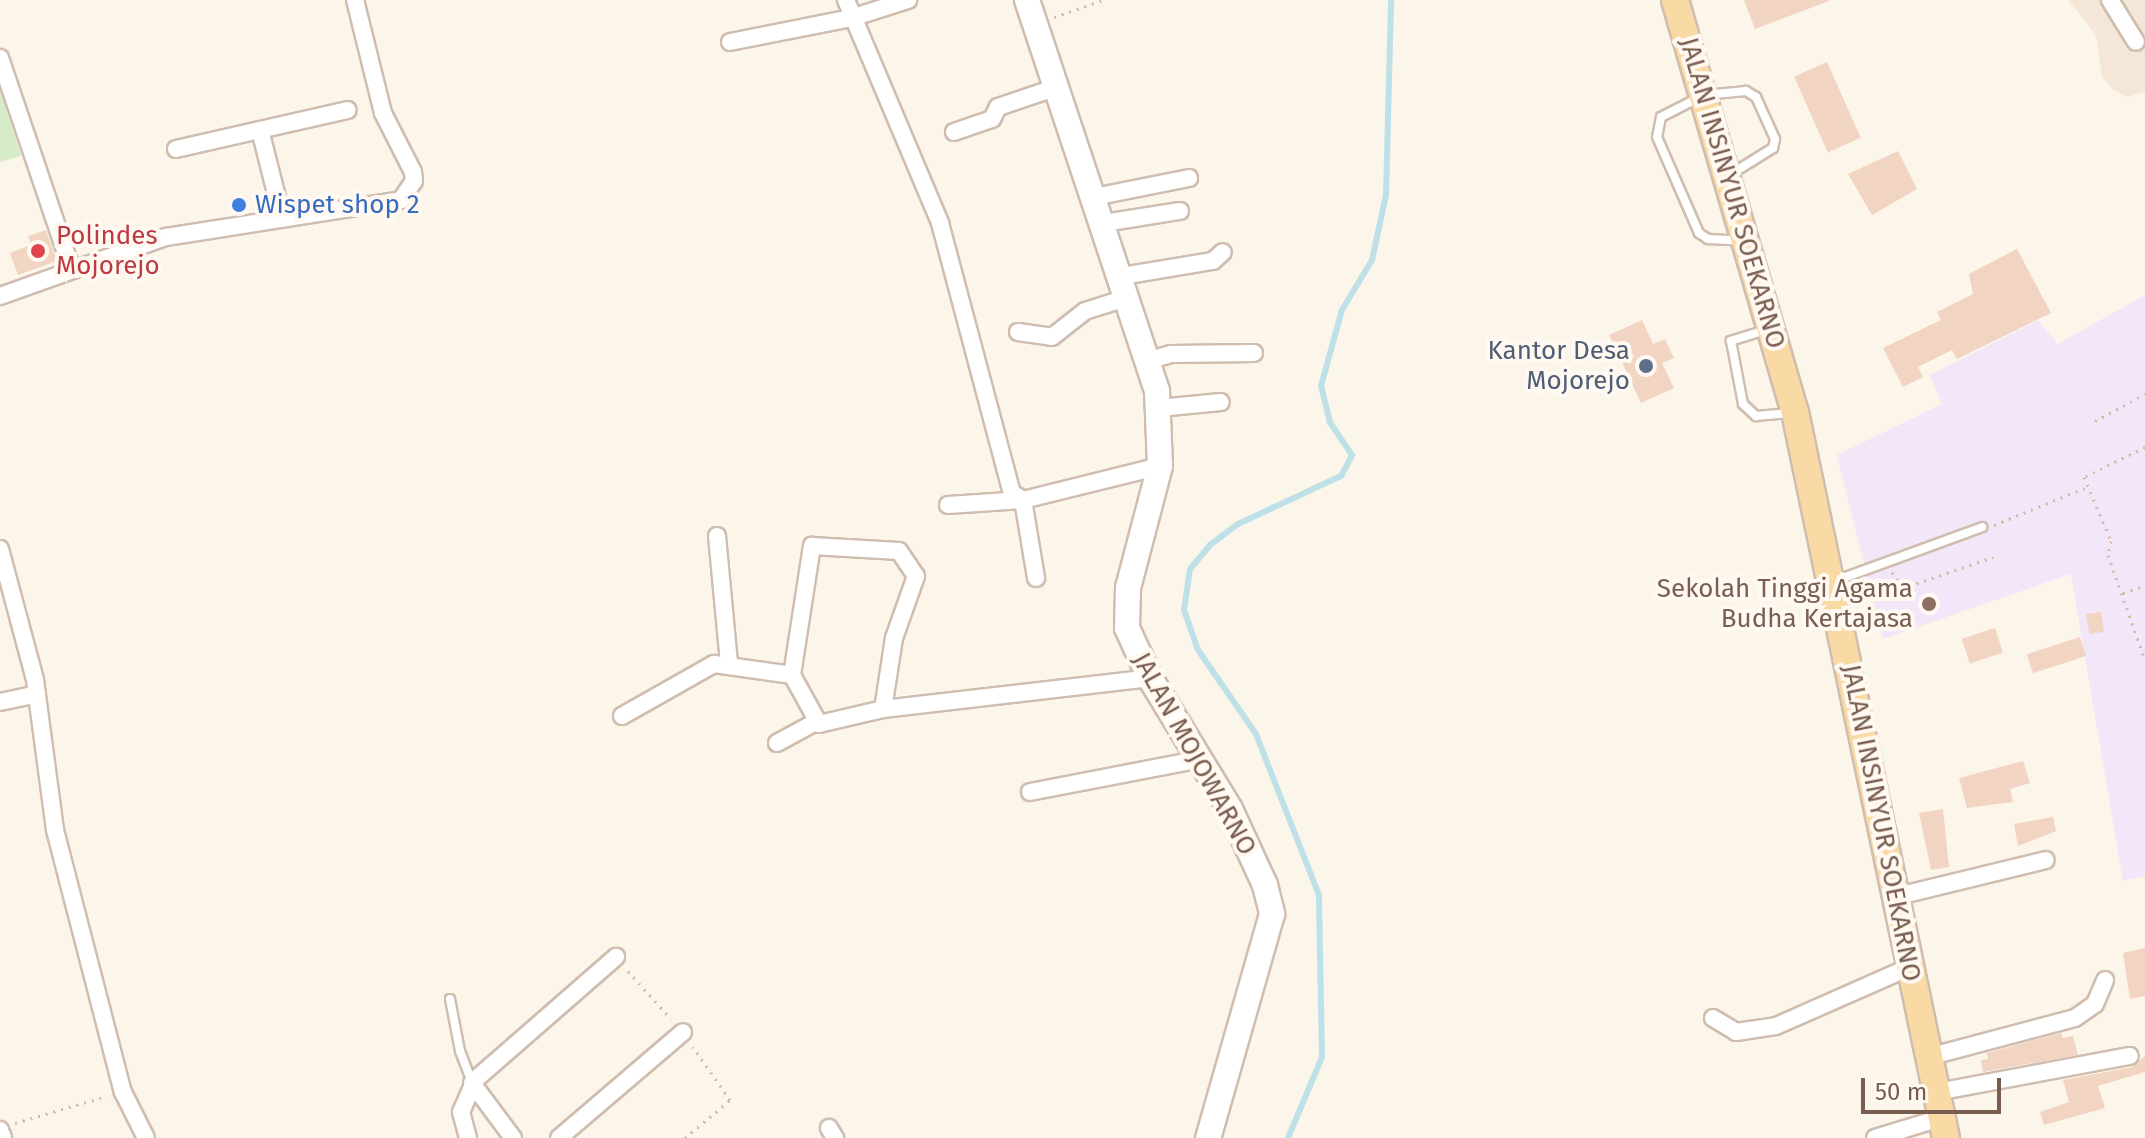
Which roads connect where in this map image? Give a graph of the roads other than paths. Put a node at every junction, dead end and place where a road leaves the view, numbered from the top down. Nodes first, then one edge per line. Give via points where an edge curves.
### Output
1 (355, 0) edge
2 (846, 0) edge
3 (908, 0) edge
4 (1675, 0) edge
5 (2110, 0) edge
6 (1031, 12) edge
7 (851, 18) junction
8 (730, 42) dead end
9 (2135, 43) edge
10 (0, 58) edge
11 (1057, 87) junction
12 (1704, 95) junction
13 (348, 110) dead end
14 (260, 130) junction
15 (954, 132) dead end
16 (176, 149) dead end
17 (1728, 176) junction
18 (1189, 178) dead end
19 (1094, 197) junction
20 (1180, 211) dead end
21 (282, 217) junction
22 (1104, 223) junction
23 (1745, 241) junction
24 (1223, 252) dead end
25 (71, 268) junction
26 (1126, 286) junction
27 (0, 296) edge
28 (1774, 328) junction
29 (1018, 332) dead end
30 (1254, 353) dead end
31 (1150, 360) junction
32 (1221, 402) dead end
33 (1159, 408) junction
34 (1795, 412) junction
35 (1160, 466) junction
36 (1023, 500) junction
37 (948, 505) dead end
38 (1982, 527) road end
39 (717, 536) dead end
40 (0, 549) edge
41 (1036, 578) dead end
42 (1832, 582) junction
43 (729, 664) junction
44 (792, 675) junction
45 (1150, 678) junction
46 (37, 694) junction
47 (0, 702) edge
48 (883, 709) junction
49 (622, 716) dead end
50 (814, 723) junction
51 (777, 743) dead end
52 (1202, 759) junction
53 (1030, 792) dead end
54 (2046, 860) dead end
55 (1894, 897) junction
56 (616, 957) dead end
57 (1910, 967) junction
58 (2105, 980) dead end
59 (450, 999) dead end
60 (1713, 1018) dead end
61 (683, 1032) dead end
62 (2130, 1056) dead end
63 (1928, 1057) junction
64 (472, 1083) junction
65 (1937, 1092) junction
66 (0, 1128) edge
67 (1943, 1128) edge
68 (3, 1138) edge
69 (146, 1138) edge
70 (468, 1138) edge
71 (513, 1138) edge
72 (559, 1138) edge
73 (1208, 1138) edge
74 (1875, 1138) edge

1 - 21 street via 383,113 414,181 394,202
2 - 7 street
3 - 7 street
4 - 12 main road, JALAN INSINYUR SOEKARNO
5 - 9 street
6 - 11 street, JALAN MOJOWARNO
7 - 8 street
7 - 36 street via 940,223 992,432 1012,493
10 - 25 street
11 - 15 street via 998,107 992,119
11 - 19 street, JALAN MOJOWARNO
12 - 17 main road, JALAN INSINYUR SOEKARNO
12 - 17 lane via 1746,91 1756,97 1775,139 1757,162
12 - 23 lane via 1661,117 1657,137 1699,233 1708,239
13 - 14 street
14 - 16 street
14 - 21 street
17 - 23 main road, JALAN INSINYUR SOEKARNO
18 - 19 street
19 - 22 street, JALAN MOJOWARNO
20 - 22 street
21 - 25 street via 166,237
22 - 26 street, JALAN MOJOWARNO
23 - 28 main road, JALAN INSINYUR SOEKARNO
24 - 26 street via 1213,261
25 - 27 street
26 - 29 street via 1052,337
26 - 31 street, JALAN MOJOWARNO
28 - 34 main road, JALAN INSINYUR SOEKARNO
28 - 34 lane via 1731,341 1743,404 1756,416
30 - 31 street via 1171,354
31 - 33 street, JALAN MOJOWARNO
32 - 33 street
33 - 35 street, JALAN MOJOWARNO
34 - 42 main road, JALAN INSINYUR SOEKARNO
35 - 36 street
35 - 45 street, JALAN MOJOWARNO via 1125,610 1131,642
36 - 37 street
36 - 41 street
38 - 42 lane
39 - 43 street
40 - 46 street
42 - 55 main road, JALAN INSINYUR SOEKARNO
43 - 44 street
43 - 49 street via 702,667
44 - 48 street via 812,546 899,551 916,576 894,638
44 - 50 street
45 - 48 street
45 - 52 street, JALAN MOJOWARNO
46 - 47 street
46 - 69 street via 55,830 123,1092
48 - 50 street
50 - 51 street
52 - 53 street
52 - 73 street, JALAN MOJOWARNO via 1249,848 1272,914
54 - 55 street
55 - 57 main road, JALAN INSINYUR SOEKARNO
56 - 64 street
57 - 60 street via 1776,1026 1736,1032
57 - 63 main road, JALAN INSINYUR SOEKARNO
58 - 63 street via 2095,1004 2075,1018
59 - 64 lane
61 - 72 street
62 - 65 street
63 - 65 main road, JALAN INSINYUR SOEKARNO
64 - 70 street via 461,1112
64 - 71 street
65 - 67 main road, JALAN INSINYUR SOEKARNO
66 - 68 street
67 - 74 street

